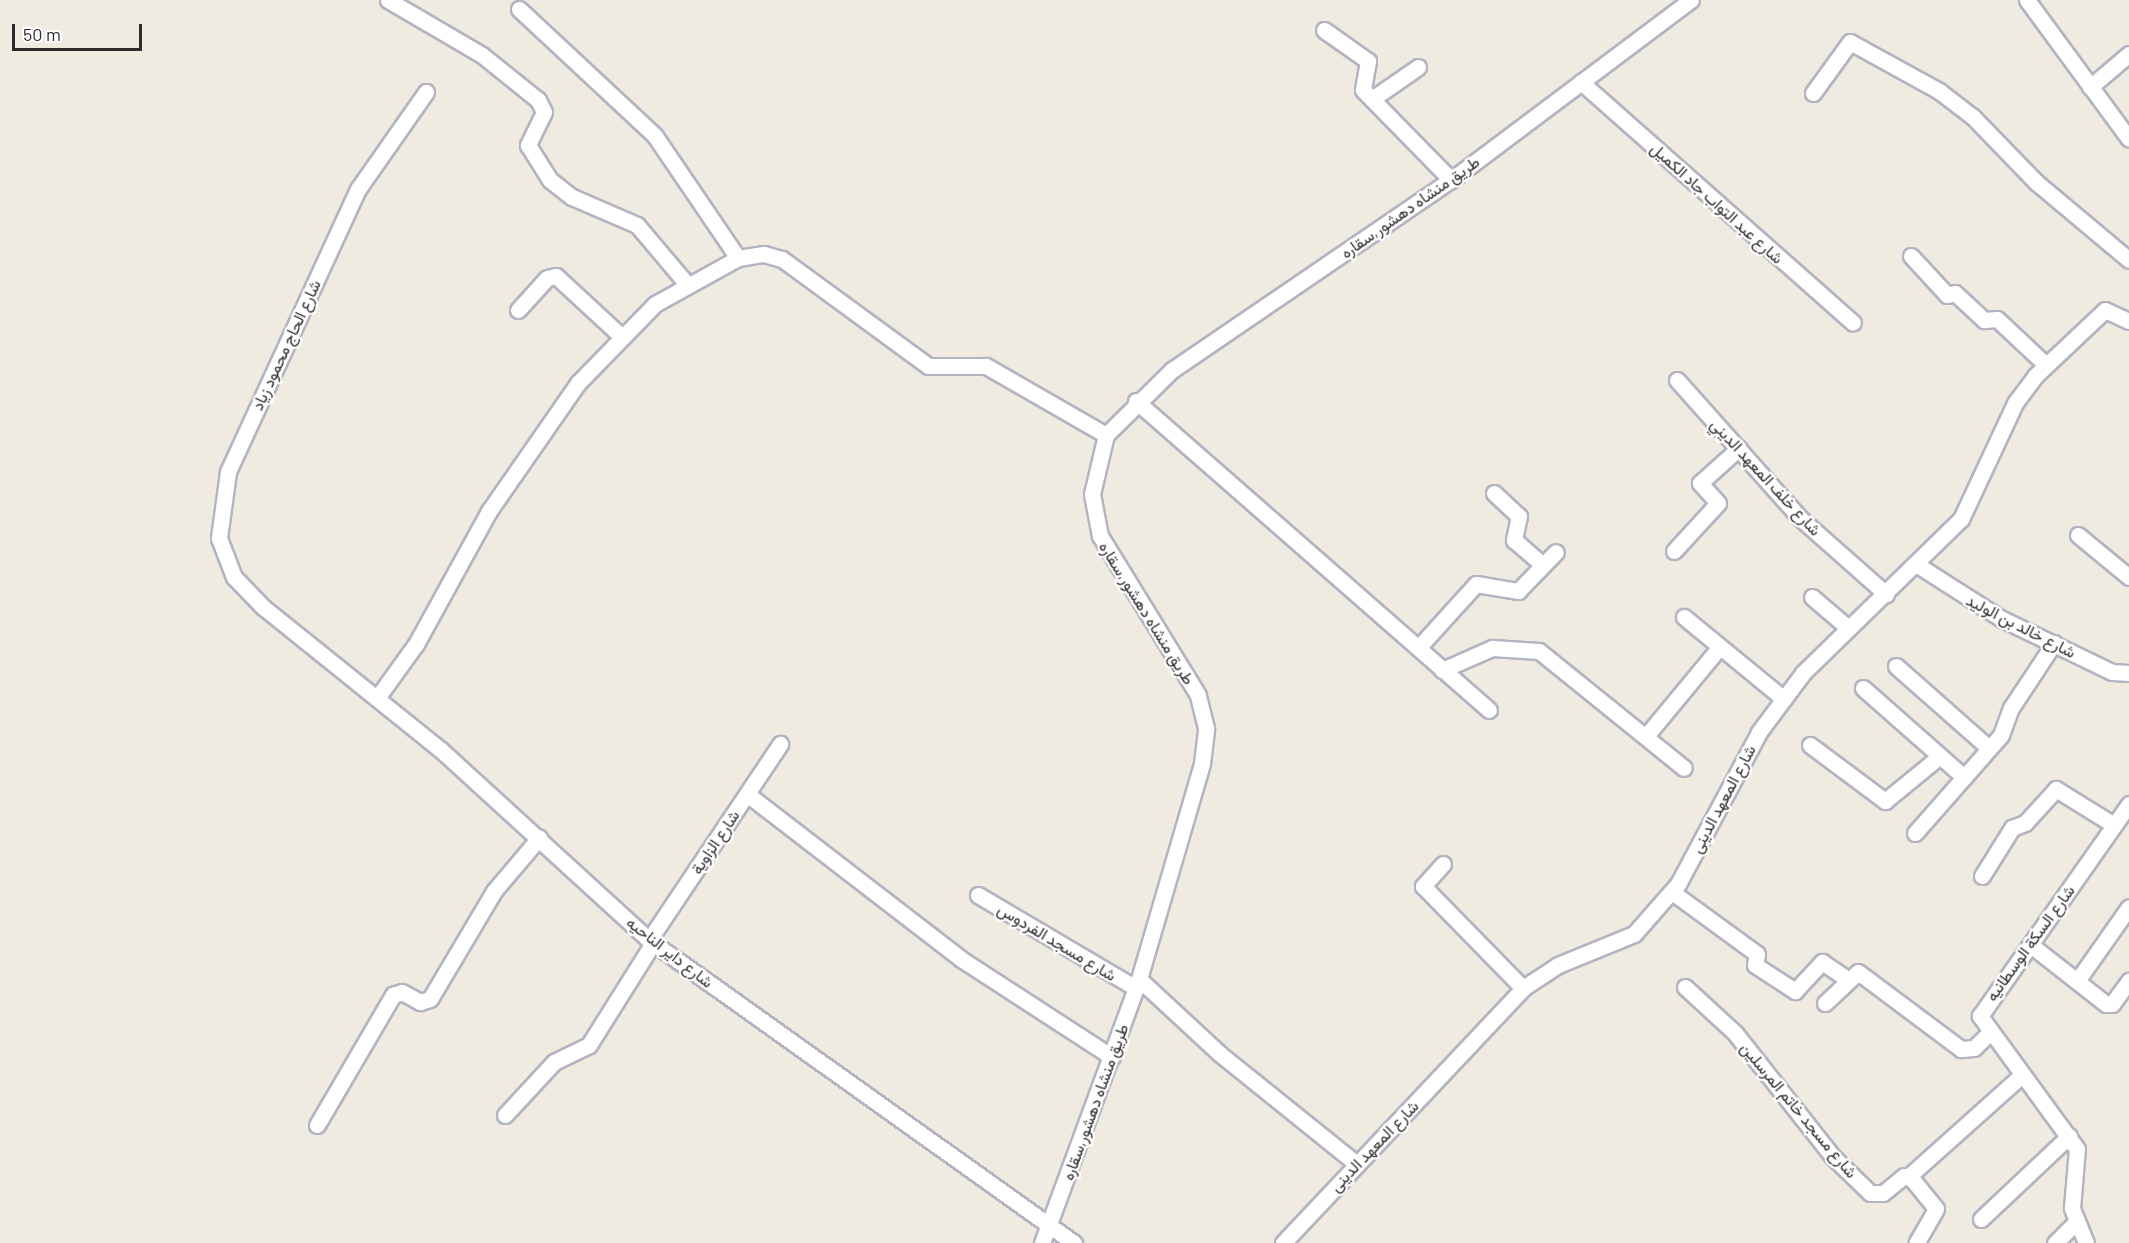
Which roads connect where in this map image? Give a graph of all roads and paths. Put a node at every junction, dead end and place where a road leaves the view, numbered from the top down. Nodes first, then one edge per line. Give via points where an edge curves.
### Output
1 (388, 0) edge
2 (1691, 0) edge
3 (2027, 0) edge
4 (519, 9) dead end
5 (1324, 30) dead end
6 (2129, 54) edge
7 (1418, 67) dead end
8 (1581, 82) junction
9 (2090, 87) junction
10 (426, 92) dead end
11 (1813, 93) dead end
12 (1372, 99) junction
13 (2129, 139) edge
14 (1451, 180) junction
15 (1911, 256) dead end
16 (738, 258) junction
17 (2129, 260) edge
18 (686, 283) junction
19 (518, 310) dead end
20 (2129, 321) edge
21 (1853, 323) dead end
22 (621, 336) junction
23 (2046, 365) junction
24 (1677, 380) dead end
25 (1136, 401) junction
26 (1106, 435) junction
27 (1739, 448) junction
28 (1494, 493) dead end
29 (2078, 535) dead end
30 (1674, 551) dead end
31 (1556, 552) dead end
32 (1543, 566) junction
33 (1918, 566) junction
34 (2129, 577) edge
35 (1886, 594) junction
36 (1812, 597) dead end
37 (263, 607) joint
38 (1684, 617) dead end
39 (1846, 626) junction
40 (2054, 643) junction
41 (1418, 648) junction
42 (1718, 649) junction
43 (1896, 666) dead end
44 (1442, 670) junction
45 (2129, 672) edge
46 (1863, 688) dead end
47 (377, 698) junction
48 (1784, 699) junction
49 (1489, 710) dead end
50 (1646, 736) junction
51 (780, 744) dead end
52 (1810, 745) dead end
53 (1989, 748) junction
54 (1940, 756) junction
55 (1684, 768) dead end
56 (1964, 777) junction
57 (747, 794) junction
58 (2129, 804) edge
59 (2114, 825) junction
60 (1915, 833) dead end
61 (539, 838) junction
62 (1443, 864) dead end
63 (1982, 876) dead end
64 (1672, 892) junction
65 (978, 895) dead end
66 (2129, 907) edge
67 (651, 942) junction
68 (2032, 946) junction
69 (1847, 980) junction
70 (2077, 981) junction
71 (2129, 981) edge
72 (1138, 984) junction
73 (1685, 987) dead end
74 (1523, 988) junction
75 (1825, 1004) dead end
76 (1990, 1032) junction
77 (1112, 1057) junction
78 (2022, 1075) junction
79 (506, 1115) dead end
80 (317, 1125) dead end
81 (2069, 1136) junction
82 (1357, 1164) junction
83 (1909, 1176) junction
84 (1981, 1219) dead end
85 (2077, 1221) junction
86 (1049, 1227) junction
87 (1042, 1243) edge
88 (1074, 1243) edge
89 (1283, 1243) edge
90 (1916, 1243) edge
91 (2055, 1243) edge
92 (2086, 1243) edge

1 - 18 street via 482,55 543,105 543,118 528,145 550,180 572,197 637,225
2 - 8 street, طريق منشاه دهشور,سقاره
3 - 9 street
4 - 16 street via 655,136
5 - 12 street via 1368,61 1360,82
6 - 9 street
7 - 12 street
8 - 14 street, طريق منشاه دهشور,سقاره
8 - 21 street, شارع عبد التواب جاد الكميل
9 - 13 street
10 - 37 street, شارع الحاج محمود زياد via 358,189 228,472 219,538 234,577
11 - 17 street via 1850,42 1939,91 1973,117 2036,182
12 - 14 street
14 - 25 street, طريق منشاه دهشور,سقاره via 1172,370
15 - 23 street via 1947,294 1955,293 1984,320 1997,319
16 - 18 street
16 - 26 street via 764,254 782,259 928,366 986,366
18 - 22 street
19 - 22 street via 547,278 556,276
20 - 23 street, شارع المعهد الدينى via 2112,310 2103,312
22 - 47 street via 566,399 489,511 416,644
23 - 33 street, شارع المعهد الدينى via 2015,403 1972,502
24 - 27 street, شارع خلف المعهد الديني
25 - 26 street, طريق منشاه دهشور,سقاره
25 - 41 street
26 - 72 street, طريق منشاه دهشور,سقاره via 1092,494 1100,536 1198,695 1206,728 1202,763
27 - 30 street via 1700,483 1718,503
27 - 35 street, شارع خلف المعهد الديني via 1800,518
28 - 32 street via 1519,516 1514,540
29 - 34 street
31 - 32 street
32 - 41 street via 1514,592 1476,584
33 - 35 street, شارع المعهد الدينى
33 - 40 street, شارع خالد بن الوليد via 1977,605
35 - 39 street, شارع المعهد الدينى
36 - 39 street
37 - 47 street, شارع داير الناحيه
38 - 42 street
39 - 48 street, شارع المعهد الدينى
40 - 45 street, شارع خالد بن الوليد via 2112,672
40 - 53 street
41 - 44 street
42 - 48 street
42 - 50 street
43 - 53 street
44 - 49 street
44 - 50 street via 1508,645 1539,651
46 - 54 street
47 - 61 street, شارع داير الناحيه
48 - 64 street, شارع المعهد الدينى via 1749,748
50 - 55 street
51 - 57 street, شارع الزاوية
52 - 54 street via 1885,801
53 - 56 street
54 - 56 street
56 - 60 street
57 - 67 street, شارع الزاوية
57 - 77 street via 961,959
58 - 59 street, شارع السكة الوسطانيه
59 - 63 street via 2056,789 2025,823 2012,828
59 - 68 street, شارع السكة الوسطانيه
61 - 67 street, شارع داير الناحيه
61 - 80 street via 494,891 430,999 420,1002 402,992 393,996
62 - 74 street via 1423,886
64 - 69 street via 1757,954 1755,965 1795,991 1822,962
64 - 74 street, شارع المعهد الدينى via 1634,934 1558,965
65 - 72 street, شارع مسجد الفردوس
66 - 70 street
67 - 79 street, شارع الزاوية via 589,1045 554,1062
67 - 86 street, شارع داير الناحيه
68 - 70 street
68 - 76 street, شارع السكة الوسطانيه via 1981,1011
69 - 75 street
69 - 76 street via 1858,972 1961,1049 1974,1048
70 - 71 street via 2109,1005
72 - 77 street, طريق منشاه دهشور,سقاره
72 - 82 street, شارع مسجد الفردوس
73 - 83 street, شارع مسجد خاتم المرسلين via 1735,1033 1832,1156 1870,1193 1883,1193
74 - 82 street, شارع المعهد الدينى
76 - 78 street, شارع السكة الوسطانيه
77 - 86 street, طريق منشاه دهشور,سقاره
78 - 81 street, شارع السكة الوسطانيه
78 - 83 street, شارع مسجد خاتم المرسلين
81 - 84 street
81 - 85 street, شارع السكة الوسطانيه via 2077,1149 2071,1194
82 - 89 street, شارع المعهد الدينى
83 - 90 street via 1936,1209
85 - 91 street
85 - 92 street, شارع السكة الوسطانيه
86 - 87 street, طريق منشاه دهشور,سقاره
86 - 88 street, شارع داير الناحيه

